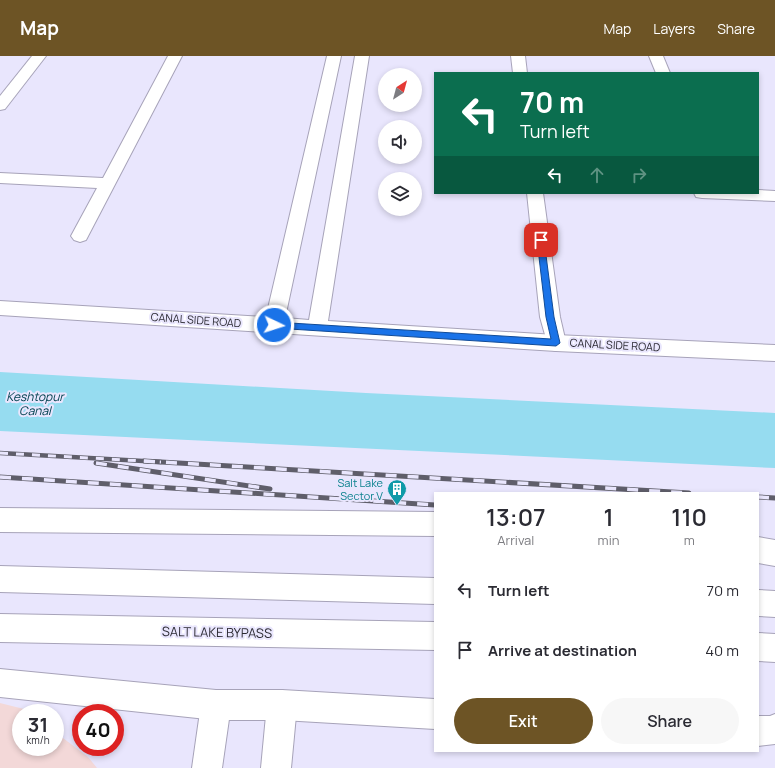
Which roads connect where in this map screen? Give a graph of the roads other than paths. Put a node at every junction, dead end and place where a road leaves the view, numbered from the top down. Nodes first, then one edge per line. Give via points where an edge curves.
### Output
1 (39, 56) edge
2 (175, 56) edge
3 (334, 56) edge
4 (362, 56) edge
5 (518, 56) edge
6 (656, 56) edge
7 (520, 72) edge
8 (663, 72) edge
9 (0, 106) edge
10 (0, 178) edge
11 (107, 183) junction
12 (535, 194) edge
13 (731, 194) edge
14 (775, 196) edge
15 (80, 236) dead end
16 (0, 308) edge
17 (274, 325) junction
18 (317, 328) junction
19 (556, 343) junction
20 (775, 353) edge
21 (0, 520) edge
22 (434, 524) edge
23 (759, 550) edge
24 (775, 553) edge
25 (0, 579) edge
26 (434, 591) edge
27 (759, 603) edge
28 (775, 604) edge
29 (0, 628) edge
30 (434, 636) edge
31 (759, 647) edge
32 (775, 648) edge
33 (0, 683) edge
34 (216, 705) junction
35 (282, 705) junction
36 (434, 714) edge
37 (775, 729) edge
38 (759, 731) edge
39 (207, 768) edge
40 (276, 768) edge

1 - 9 street
2 - 11 street
3 - 17 street
4 - 18 street
5 - 7 street
6 - 8 street
10 - 11 street
11 - 15 street
12 - 19 street via 550,317
13 - 14 street
16 - 17 street, CANAL SIDE ROAD
17 - 18 street, CANAL SIDE ROAD
18 - 19 street, CANAL SIDE ROAD
19 - 20 street, CANAL SIDE ROAD
21 - 22 street
23 - 24 street
25 - 26 street
27 - 28 street
29 - 30 street, SALT LAKE BYPASS
31 - 32 street
33 - 34 street
34 - 35 street
34 - 39 street
35 - 36 street
35 - 40 street
37 - 38 street

